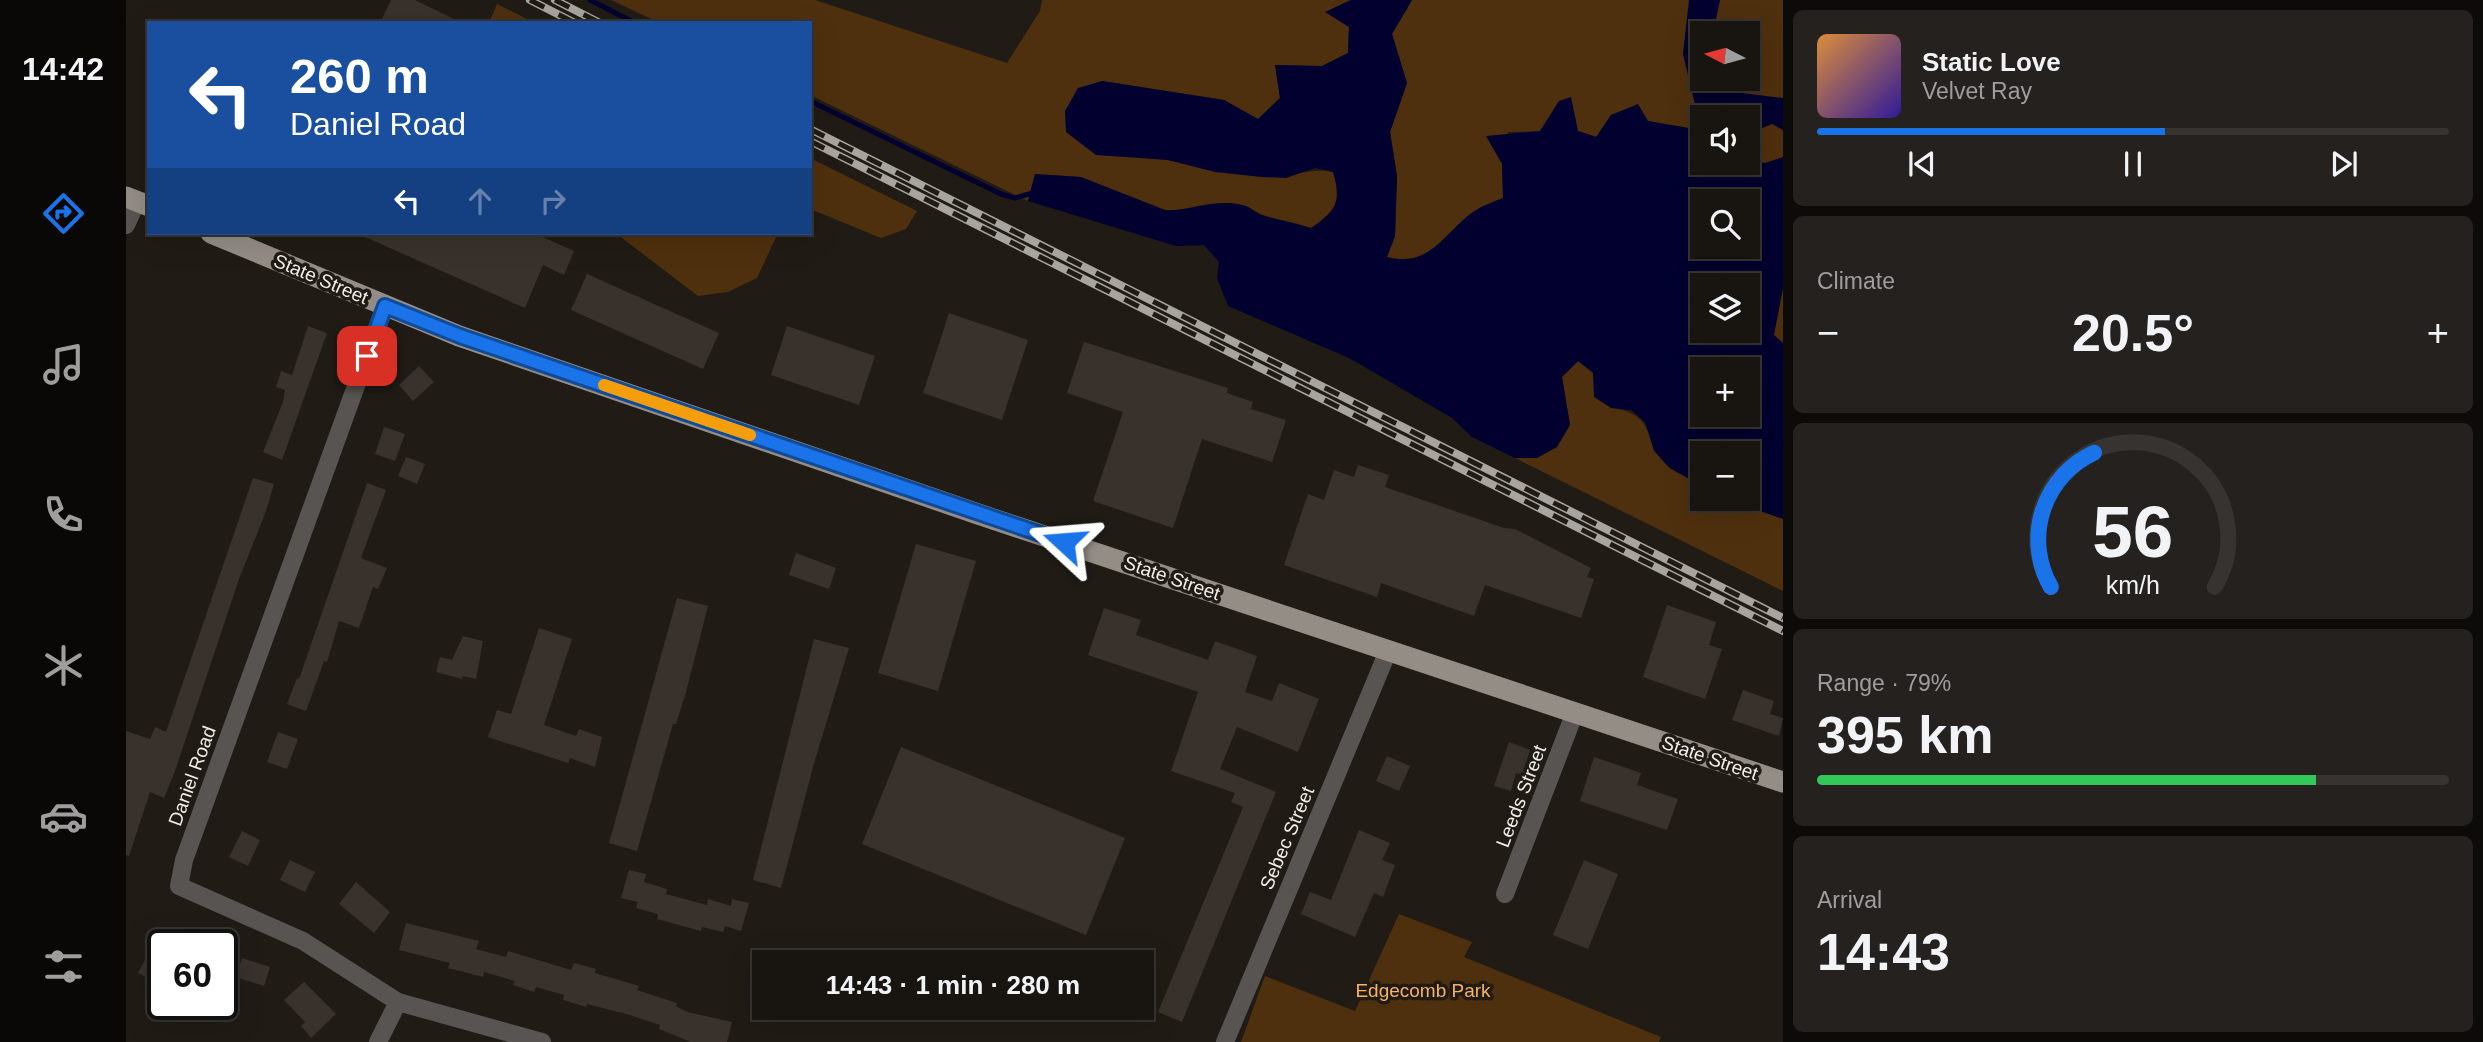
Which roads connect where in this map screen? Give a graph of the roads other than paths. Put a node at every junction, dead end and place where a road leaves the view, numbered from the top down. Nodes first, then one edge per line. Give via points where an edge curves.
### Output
1 (137, 201) edge
2 (126, 225) edge
3 (216, 235) edge
4 (385, 306) junction
5 (1388, 650) junction
6 (1575, 712) junction
7 (1783, 782) edge
8 (1505, 894) dead end
9 (398, 1002) junction
10 (378, 1042) edge
11 (542, 1042) edge
12 (1225, 1042) edge

1 - 2 street
3 - 4 main road, State Street
4 - 5 main road, State Street via 978,514
4 - 9 street, Daniel Road via 184,860 179,886 303,941
5 - 6 main road, State Street
5 - 12 street, Sebec Street
6 - 7 main road, State Street
6 - 8 street, Leeds Street
9 - 10 street
9 - 11 street, Daniel Road

